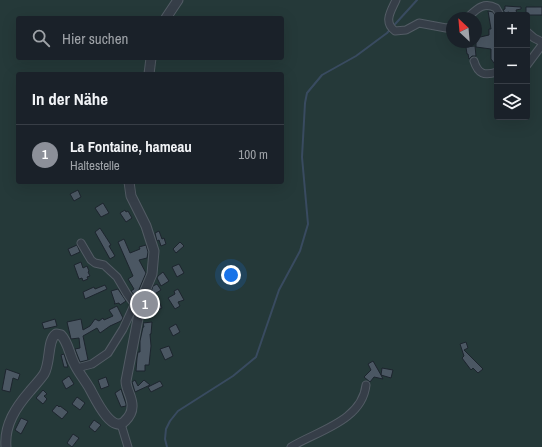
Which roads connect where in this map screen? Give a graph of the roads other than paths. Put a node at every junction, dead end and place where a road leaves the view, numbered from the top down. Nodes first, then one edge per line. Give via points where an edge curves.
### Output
1 (178, 0) edge
2 (396, 0) edge
3 (474, 12) edge
4 (499, 12) edge
5 (167, 16) edge
6 (446, 28) edge
7 (530, 35) edge
8 (542, 43) edge
9 (151, 60) edge
10 (474, 61) dead end
11 (530, 61) edge
12 (149, 72) edge
13 (494, 73) edge
14 (129, 184) edge
15 (81, 243) dead end
16 (138, 303) junction
17 (77, 368) junction
18 (366, 385) dead end
19 (121, 424) junction
20 (6, 447) edge
21 (128, 447) edge
22 (291, 447) edge

1 - 5 street
2 - 6 street via 389,17 388,24 391,29 397,32 419,23
3 - 4 street via 481,6 490,5
7 - 8 street
8 - 11 street
9 - 12 street
10 - 13 street via 482,73
14 - 16 street via 131,196 146,226 154,252 152,274
15 - 16 street via 91,260 104,265
16 - 17 street via 108,353 94,363
16 - 19 street via 126,381 132,409 128,418
17 - 19 street via 104,413 115,423
17 - 20 street via 63,336 54,334 50,342 47,368 13,414 7,431
18 - 22 street via 360,402 345,419
19 - 21 street

